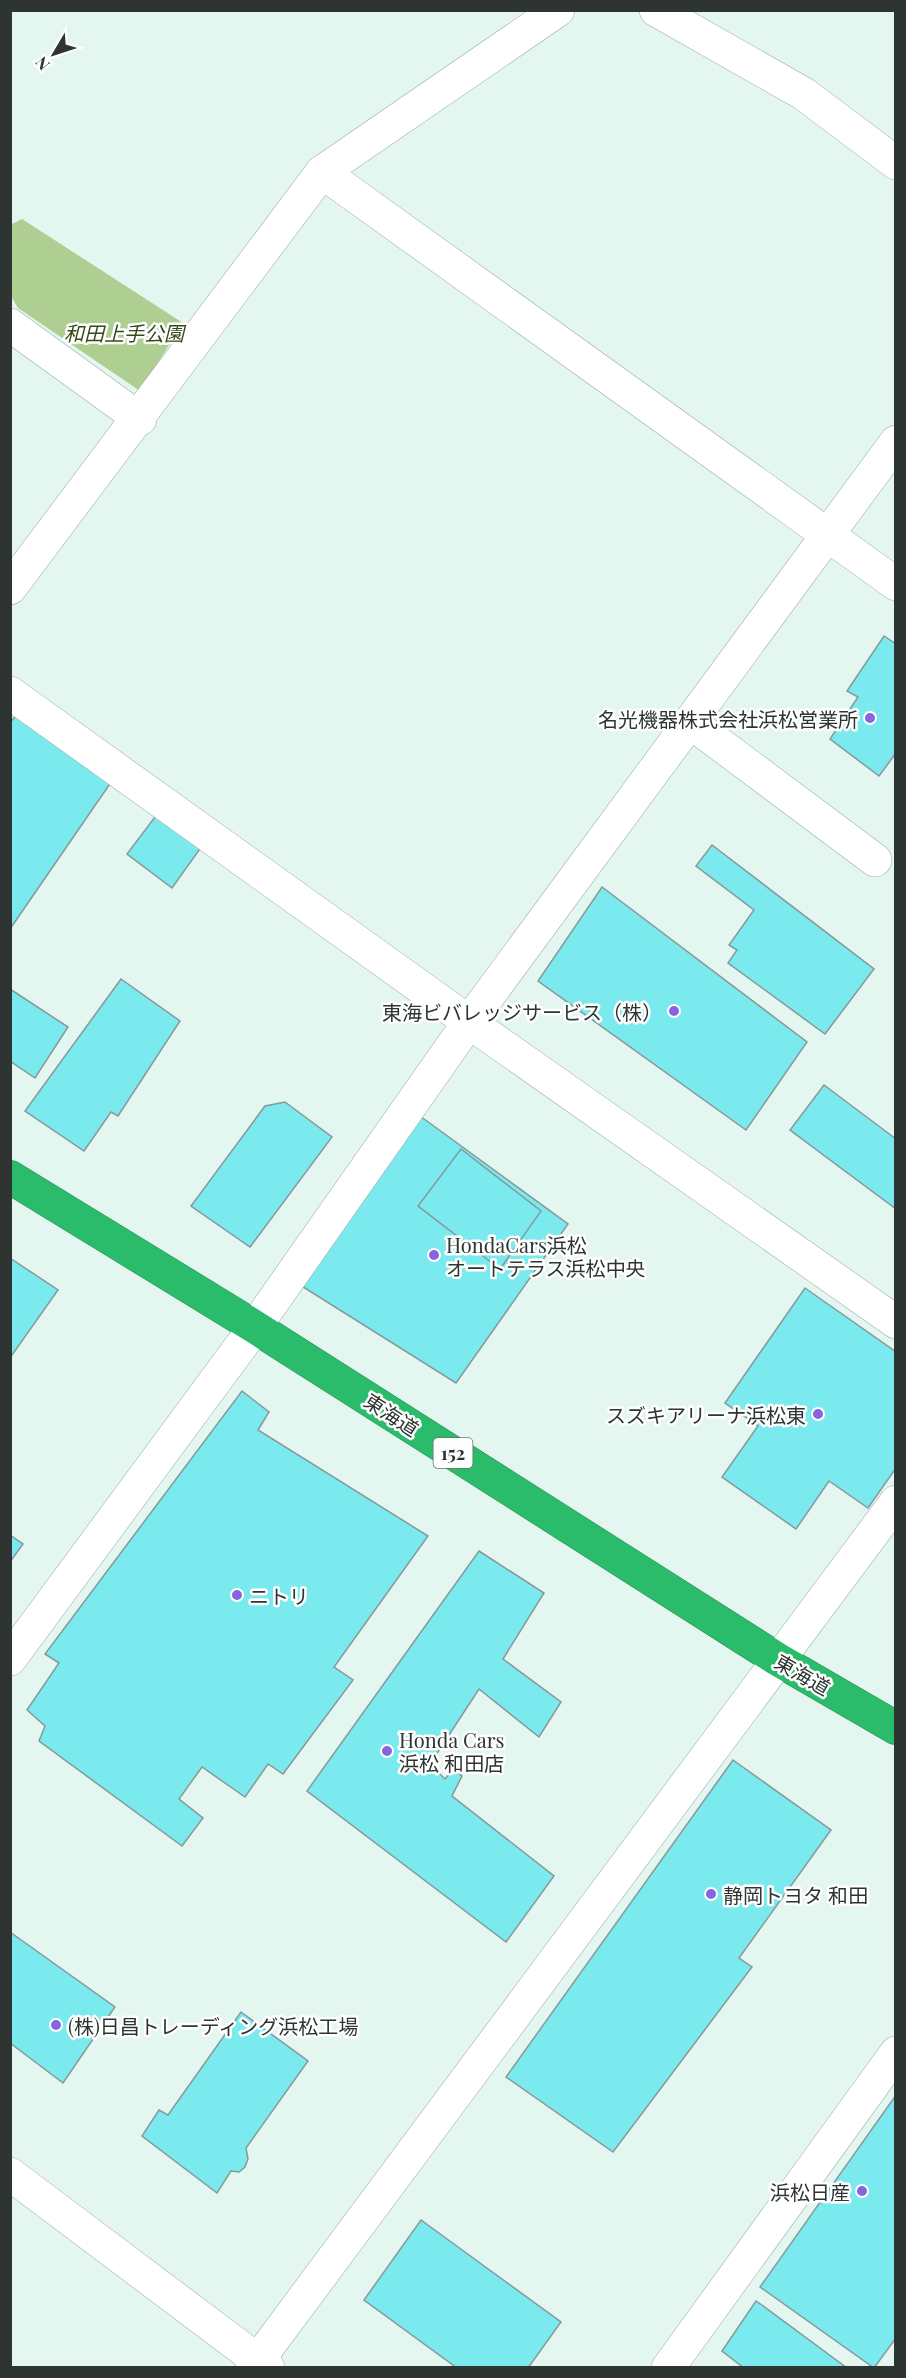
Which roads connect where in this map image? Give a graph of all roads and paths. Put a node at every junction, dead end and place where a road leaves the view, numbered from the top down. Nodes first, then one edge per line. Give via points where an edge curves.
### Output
1 (558, 10) edge
2 (656, 10) edge
3 (896, 163) edge
4 (322, 172) junction
5 (10, 325) edge
6 (140, 419) junction
7 (896, 442) edge
8 (828, 534) junction
9 (896, 584) edge
10 (10, 588) edge
11 (10, 693) edge
12 (690, 722) junction
13 (875, 860) dead end
14 (469, 1022) junction
15 (10, 1177) edge
16 (896, 1322) edge
17 (255, 1327) junction
18 (896, 1502) edge
19 (10, 1659) edge
20 (777, 1659) junction
21 (896, 1728) edge
22 (896, 2053) edge
23 (10, 2174) edge
24 (259, 2365) edge
25 (668, 2367) edge

1 - 4 street
2 - 3 street via 804,94
4 - 6 street
4 - 8 street
5 - 6 street
6 - 10 street
7 - 8 street
8 - 9 street
8 - 12 street
11 - 14 street
12 - 13 street
12 - 14 street
14 - 16 street
14 - 17 street
15 - 17 highway, 東海道 / 152
17 - 19 street
17 - 20 highway, 東海道 / 152
18 - 20 street
20 - 21 highway, 東海道 / 152
20 - 24 street
22 - 25 street
23 - 24 street

